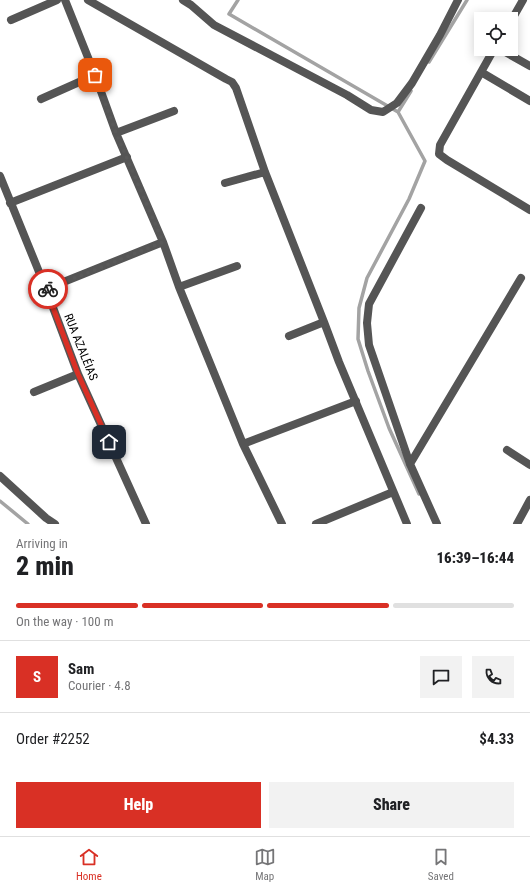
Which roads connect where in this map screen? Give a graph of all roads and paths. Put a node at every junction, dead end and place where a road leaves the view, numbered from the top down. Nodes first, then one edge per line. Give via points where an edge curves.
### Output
1 (57, 0) edge
2 (65, 0) edge
3 (88, 0) edge
4 (183, 0) edge
5 (458, 0) edge
6 (523, 0) edge
7 (516, 12) edge
8 (12, 20) dead end
9 (490, 56) edge
10 (512, 56) edge
11 (530, 66) edge
12 (481, 72) junction
13 (95, 75) junction
14 (41, 99) dead end
15 (530, 101) edge
16 (174, 111) dead end
17 (116, 133) junction
18 (127, 156) junction
19 (265, 172) junction
20 (0, 176) edge
21 (226, 183) dead end
22 (10, 203) junction
23 (421, 208) dead end
24 (530, 210) edge
25 (163, 242) junction
26 (237, 266) dead end
27 (521, 278) dead end
28 (179, 287) junction
29 (46, 289) junction
30 (324, 322) junction
31 (288, 336) dead end
32 (78, 374) junction
33 (34, 392) dead end
34 (356, 401) junction
35 (243, 444) junction
36 (507, 450) dead end
37 (410, 464) junction
38 (530, 465) edge
39 (0, 476) edge
40 (393, 492) junction
41 (530, 500) edge
42 (55, 524) edge
43 (146, 524) edge
44 (282, 524) edge
45 (316, 524) edge
46 (407, 524) edge
47 (437, 524) edge
48 (517, 524) edge

1 - 8 street
2 - 13 street
3 - 19 street via 232,82
4 - 5 street via 214,25 371,110 384,112 397,103 412,83
6 - 7 street
9 - 12 street
10 - 11 street
12 - 15 street
12 - 24 street via 440,145 439,154
13 - 14 street
13 - 17 street
16 - 17 street
17 - 18 street
18 - 22 street
18 - 25 street
19 - 21 street
19 - 30 street
20 - 22 street, RUA AZALÉIAS
22 - 29 street, RUA AZALÉIAS
23 - 37 street via 369,304 367,323 369,346
25 - 28 street
25 - 29 street
26 - 28 street
27 - 37 street
28 - 35 street
29 - 32 street, RUA AZALÉIAS
30 - 31 street
30 - 34 street
32 - 33 street
32 - 43 street, RUA AZALÉIAS
34 - 35 street
34 - 40 street
35 - 44 street
36 - 38 street
37 - 47 street
39 - 42 street
40 - 45 street
40 - 46 street
41 - 48 street

